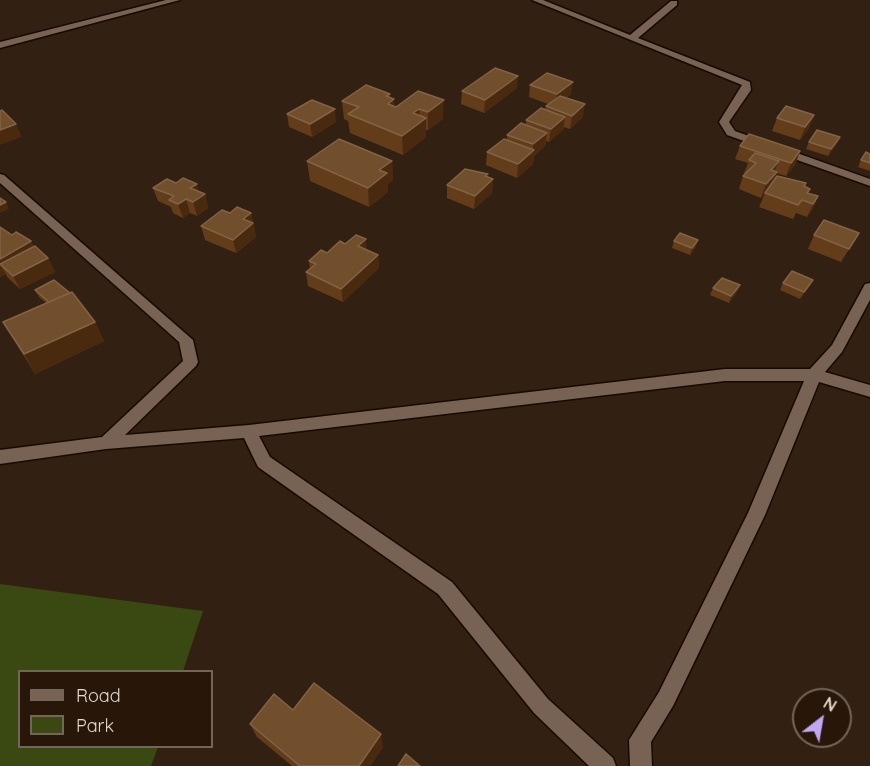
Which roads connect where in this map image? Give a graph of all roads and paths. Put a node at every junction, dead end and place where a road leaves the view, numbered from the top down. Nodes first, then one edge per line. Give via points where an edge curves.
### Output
1 (176, 0) edge
2 (537, 0) edge
3 (674, 3) dead end
4 (631, 39) junction
5 (0, 45) edge
6 (0, 177) edge
7 (870, 183) edge
8 (870, 287) edge
9 (814, 375) junction
10 (870, 391) edge
11 (249, 431) junction
12 (106, 443) junction
13 (0, 458) edge
14 (605, 766) edge
15 (641, 766) edge

1 - 5 street
2 - 4 street
3 - 4 street
4 - 7 street via 747,84 724,122 731,133
6 - 12 street via 186,340 191,362
8 - 9 street via 837,348
9 - 10 street
9 - 11 street via 725,375
9 - 15 street via 756,515 666,699 640,740
11 - 12 street
11 - 14 street via 264,462 445,588 540,706
12 - 13 street

